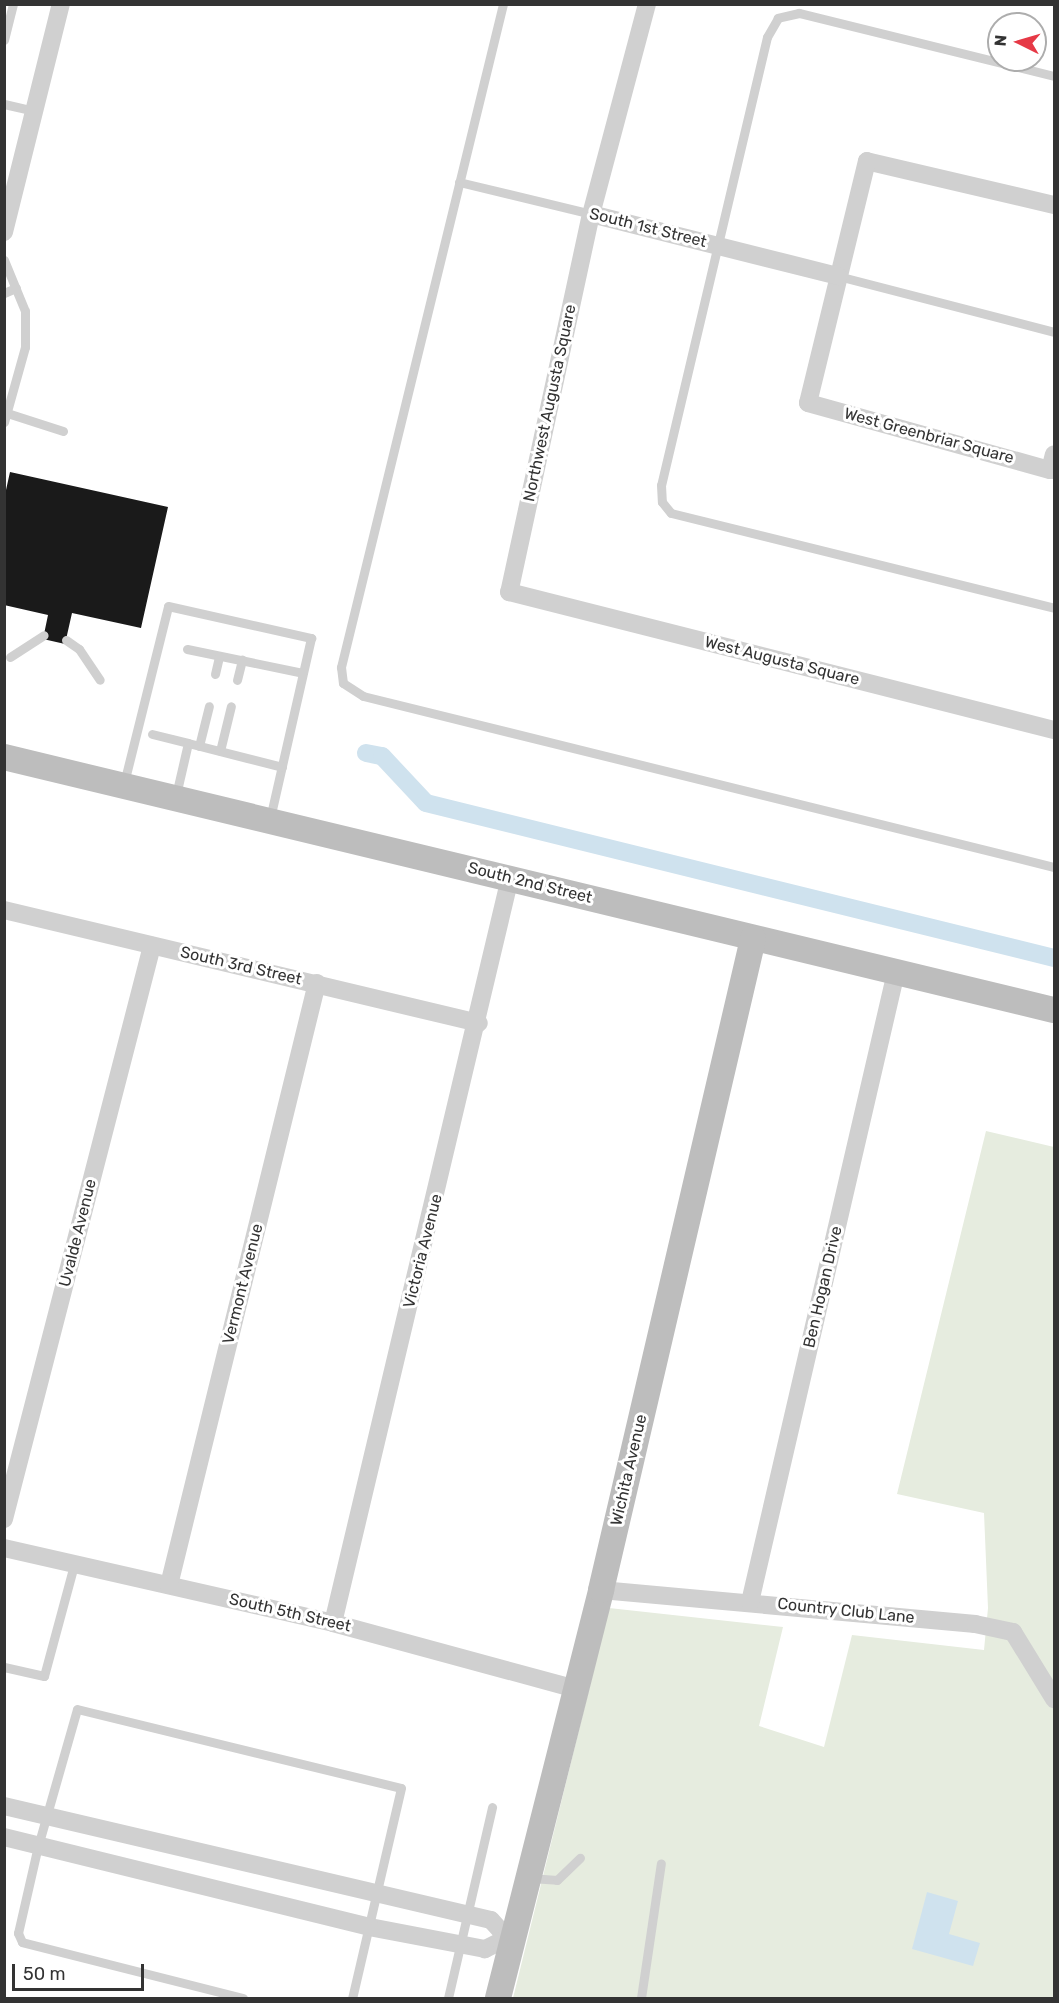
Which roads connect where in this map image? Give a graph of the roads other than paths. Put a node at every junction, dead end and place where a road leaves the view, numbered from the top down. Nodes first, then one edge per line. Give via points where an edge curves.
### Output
1 (13, 4) edge
2 (61, 4) edge
3 (503, 4) edge
4 (647, 4) edge
5 (4, 40) edge
6 (1054, 76) edge
7 (4, 104) edge
8 (35, 111) junction
9 (459, 182) junction
10 (1054, 205) edge
11 (591, 214) junction
12 (4, 232) edge
13 (715, 245) junction
14 (4, 260) edge
15 (838, 276) junction
16 (16, 288) junction
17 (4, 293) edge
18 (1054, 332) edge
19 (5, 416) edge
20 (63, 431) dead end
21 (1052, 462) edge
22 (509, 592) joint
23 (1054, 608) edge
24 (44, 635) dead end
25 (66, 640) dead end
26 (187, 649) dead end
27 (219, 656) junction
28 (10, 657) dead end
29 (242, 660) junction
30 (303, 673) junction
31 (215, 674) dead end
32 (100, 680) dead end
33 (237, 680) dead end
34 (208, 706) dead end
35 (231, 706) dead end
36 (1054, 730) edge
37 (152, 734) dead end
38 (188, 743) junction
39 (199, 746) junction
40 (220, 751) junction
41 (4, 757) edge
42 (282, 767) junction
43 (123, 785) junction
44 (176, 798) junction
45 (270, 820) junction
46 (1054, 867) edge
47 (510, 878) junction
48 (4, 910) edge
49 (753, 939) junction
50 (152, 946) junction
51 (896, 972) junction
52 (317, 983) junction
53 (1054, 1010) edge
54 (478, 1023) junction
55 (4, 1519) edge
56 (4, 1548) edge
57 (74, 1565) junction
58 (169, 1586) junction
59 (601, 1590) junction
60 (750, 1602) junction
61 (333, 1623) junction
62 (4, 1667) edge
63 (573, 1688) junction
64 (1054, 1699) edge
65 (4, 1806) edge
66 (492, 1807) dead end
67 (46, 1816) junction
68 (4, 1837) edge
69 (38, 1846) junction
70 (580, 1858) dead end
71 (661, 1863) dead end
72 (528, 1877) junction
73 (379, 1894) junction
74 (467, 1914) junction
75 (370, 1927) junction
76 (459, 1944) junction
77 (243, 1998) edge
78 (352, 1998) edge
79 (448, 1998) edge
80 (498, 1998) edge
81 (641, 1998) edge

1 - 5 lane
2 - 8 street
3 - 9 lane
4 - 11 street, Northwest Augusta Square
6 - 13 lane via 799,13 784,14 766,37
7 - 8 lane
8 - 12 street
9 - 11 lane, South 1st Street
9 - 46 lane via 341,667 348,689
10 - 15 street via 867,161
11 - 13 street, South 1st Street
11 - 22 street, Northwest Augusta Square
13 - 15 street, South 1st Street
13 - 23 lane via 664,467 662,495 667,510
14 - 16 lane
15 - 18 lane
15 - 21 street, West Greenbriar Square via 808,403
16 - 17 lane
16 - 19 lane via 26,311 25,347
19 - 20 lane
22 - 36 street, West Augusta Square
24 - 28 lane
25 - 32 lane via 79,649
26 - 27 lane
27 - 29 lane
27 - 31 lane
29 - 30 lane
29 - 33 lane
30 - 42 lane
30 - 43 lane via 311,638 168,606
34 - 39 lane
35 - 40 lane
37 - 38 lane
38 - 39 lane
38 - 44 lane
39 - 40 lane
40 - 42 lane
41 - 43 main road, South 2nd Street
42 - 45 lane
43 - 44 main road, South 2nd Street
44 - 45 main road, South 2nd Street
45 - 47 main road, South 2nd Street
47 - 49 main road, South 2nd Street
47 - 54 street, Victoria Avenue
48 - 50 street, South 3rd Street
49 - 51 main road, South 2nd Street
49 - 59 main road, Wichita Avenue
50 - 52 street, South 3rd Street
50 - 55 street, Uvalde Avenue
51 - 53 main road, South 2nd Street
51 - 60 street, Ben Hogan Drive
52 - 54 street, South 3rd Street
52 - 58 street, Vermont Avenue
54 - 61 street, Victoria Avenue
56 - 57 street, South 5th Street
57 - 58 street, South 5th Street
57 - 62 lane via 44,1676
58 - 61 street, South 5th Street
59 - 60 street, Country Club Lane
59 - 63 main road, Wichita Avenue
60 - 64 street, Country Club Lane via 1013,1632
61 - 63 street, South 5th Street
63 - 72 main road, Wichita Avenue
65 - 67 street
66 - 74 lane
67 - 69 lane
67 - 73 street
67 - 73 lane via 73,1713 86,1708 401,1788
68 - 69 street
69 - 75 street
69 - 77 lane via 18,1933 22,1941
70 - 72 lane via 557,1880
71 - 81 lane
72 - 80 main road, Wichita Avenue
73 - 74 street
73 - 75 lane
74 - 76 lane
74 - 76 street via 491,1920 507,1938 485,1949
75 - 76 street
75 - 78 lane
76 - 79 lane

